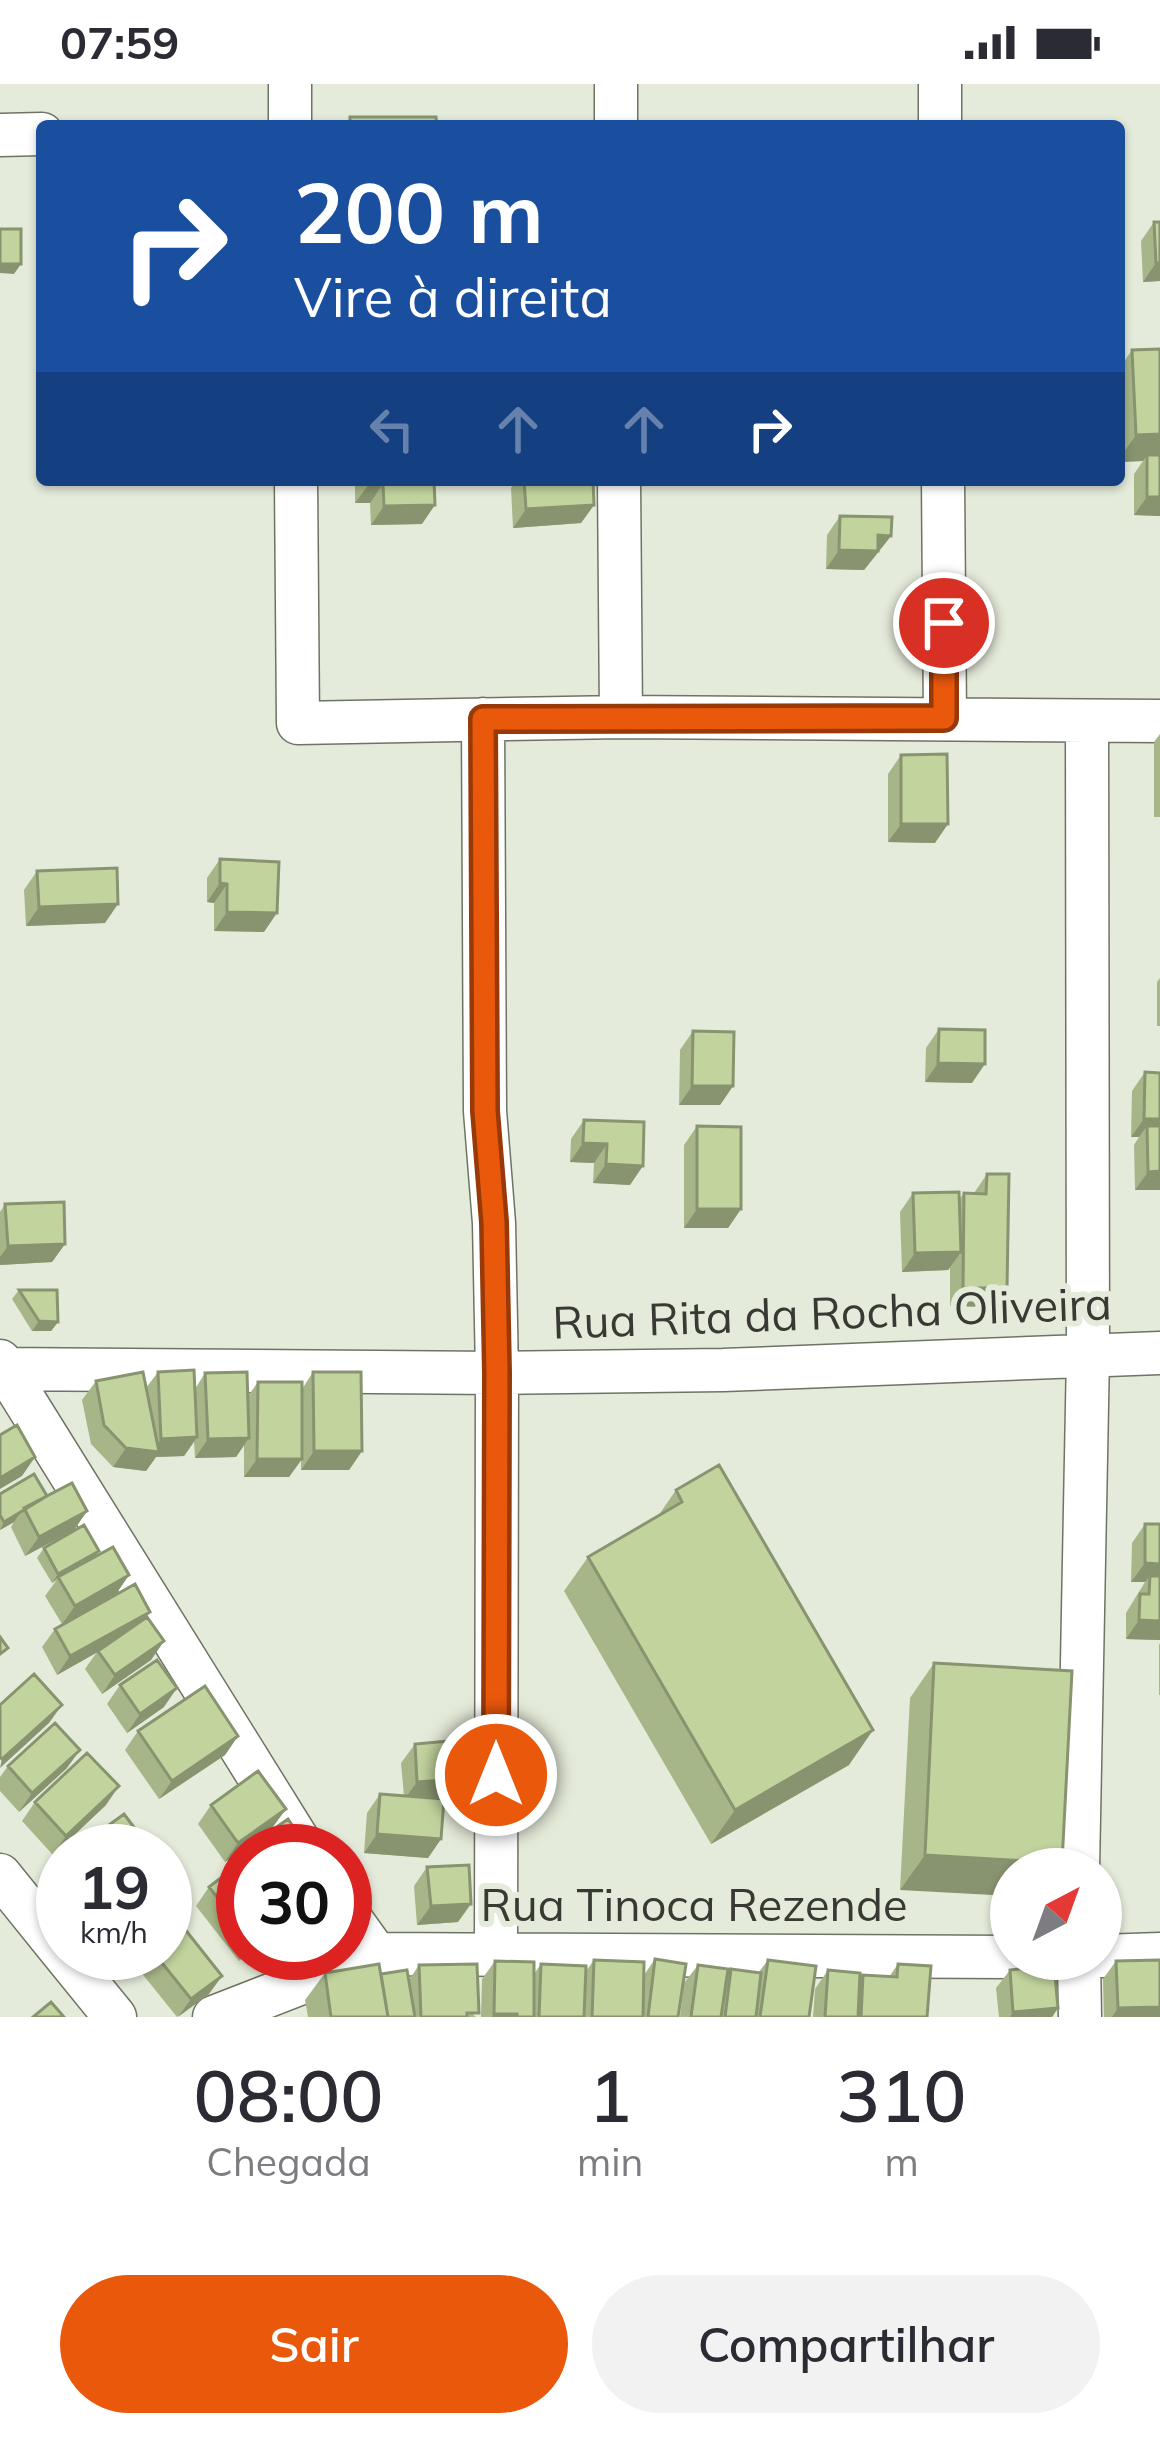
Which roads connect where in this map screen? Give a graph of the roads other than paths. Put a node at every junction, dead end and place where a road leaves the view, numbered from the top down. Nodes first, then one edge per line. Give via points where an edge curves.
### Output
1 (290, 84) edge
2 (616, 84) edge
3 (940, 84) edge
4 (290, 120) edge
5 (616, 120) edge
6 (940, 120) edge
7 (36, 134) edge
8 (0, 135) edge
9 (296, 486) edge
10 (619, 486) edge
11 (943, 486) edge
12 (620, 717) junction
13 (944, 718) junction
14 (483, 719) junction
15 (1160, 722) edge
16 (1087, 723) junction
17 (1160, 1353) edge
18 (1088, 1354) junction
19 (1, 1366) edge
20 (497, 1373) junction
21 (288, 1824) edge
22 (1078, 1848) edge
23 (0, 1876) edge
24 (36, 1920) edge
25 (372, 1948) edge
26 (496, 1953) junction
27 (376, 1954) junction
28 (1160, 1954) edge
29 (1122, 1955) edge
30 (990, 1957) edge
31 (85, 1980) edge
32 (1079, 1980) edge
33 (115, 2017) edge
34 (214, 2017) edge
35 (1080, 2017) edge

1 - 4 street
2 - 5 street
3 - 6 street
7 - 8 street
9 - 14 street via 298,723
10 - 12 street
11 - 13 street
12 - 13 street
12 - 14 street
13 - 16 street
14 - 20 street via 485,1111
15 - 16 street
16 - 18 street
17 - 18 street, Rua Rita da Rocha Oliveira
18 - 20 street, Rua Rita da Rocha Oliveira
18 - 22 street
19 - 20 street, Rua Rita da Rocha Oliveira
19 - 21 street
20 - 26 street
23 - 24 street
25 - 27 street
26 - 27 street, Rua Tinoca Rezende
26 - 30 street, Rua Tinoca Rezende
27 - 34 street
28 - 29 street
31 - 33 street
32 - 35 street

